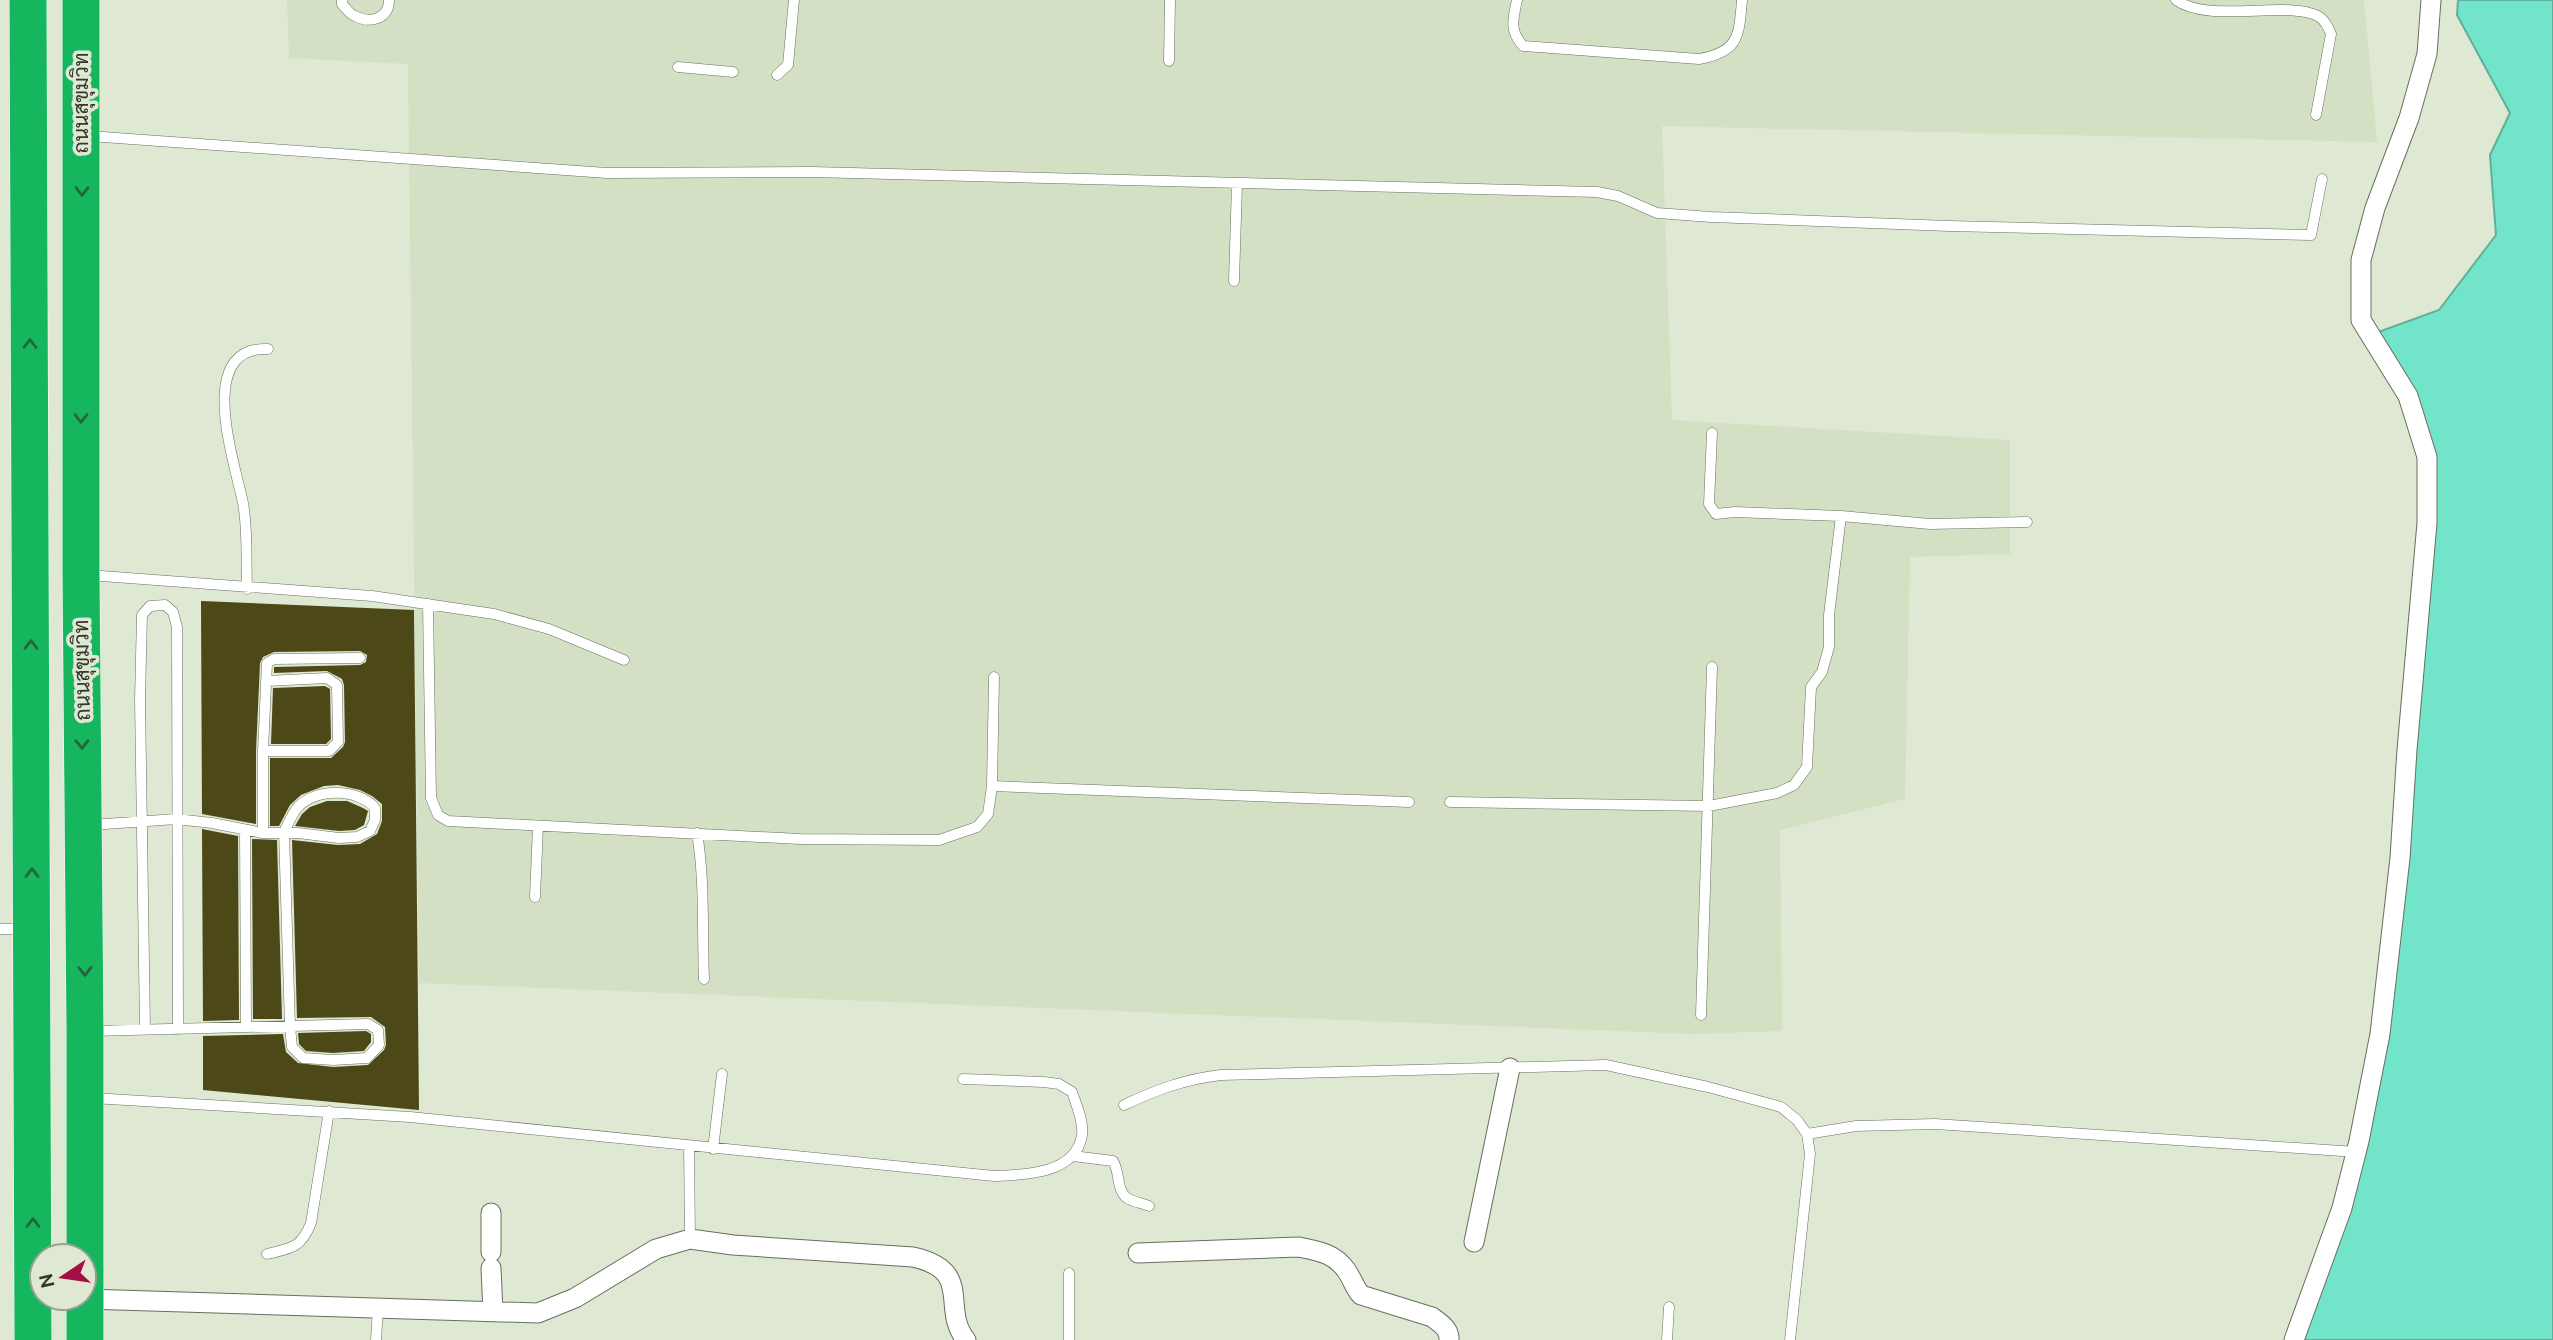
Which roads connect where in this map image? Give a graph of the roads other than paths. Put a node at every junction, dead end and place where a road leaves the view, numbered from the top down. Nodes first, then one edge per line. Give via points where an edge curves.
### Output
1 (28, 0) edge
2 (81, 0) edge
3 (342, 0) edge
4 (389, 0) edge
5 (794, 0) edge
6 (1170, 0) edge
7 (1517, 0) edge
8 (1742, 0) edge
9 (2176, 0) edge
10 (2431, 0) edge
11 (1169, 61) dead end
12 (678, 67) dead end
13 (733, 72) dead end
14 (777, 75) dead end
15 (2316, 115) dead end
16 (82, 135) junction
17 (2322, 179) dead end
18 (1237, 184) junction
19 (1234, 281) dead end
20 (268, 349) dead end
21 (1712, 433) dead end
22 (1840, 516) junction
23 (2027, 522) dead end
24 (81, 574) junction
25 (247, 589) junction
26 (428, 604) junction
27 (360, 658) dead end
28 (624, 660) dead end
29 (1712, 667) dead end
30 (994, 677) dead end
31 (266, 681) junction
32 (263, 751) junction
33 (992, 786) junction
34 (1409, 802) dead end
35 (1450, 802) dead end
36 (1709, 806) junction
37 (176, 818) junction
38 (143, 821) junction
39 (83, 826) junction
40 (538, 826) junction
41 (245, 831) junction
42 (284, 832) junction
43 (263, 833) junction
44 (696, 833) junction
45 (535, 897) dead end
46 (16, 929) edge
47 (704, 979) dead end
48 (1701, 1015) dead end
49 (246, 1027) junction
50 (290, 1027) junction
51 (145, 1029) junction
52 (178, 1029) junction
53 (85, 1031) junction
54 (1510, 1068) junction
55 (722, 1074) dead end
56 (963, 1079) dead end
57 (85, 1098) junction
58 (1124, 1105) dead end
59 (329, 1111) junction
60 (1807, 1134) junction
61 (689, 1146) junction
62 (713, 1149) junction
63 (2357, 1152) junction
64 (1073, 1156) junction
65 (1149, 1206) dead end
66 (491, 1213) dead end
67 (690, 1239) junction
68 (85, 1242) edge
69 (1474, 1242) dead end
70 (1138, 1253) dead end
71 (267, 1254) dead end
72 (1069, 1273) dead end
73 (98, 1299) edge
74 (379, 1307) junction
75 (1669, 1307) dead end
76 (85, 1312) edge
77 (493, 1312) junction
78 (33, 1340) edge
79 (85, 1340) edge
80 (376, 1340) edge
81 (966, 1340) edge
82 (1069, 1340) edge
83 (1449, 1340) edge
84 (1667, 1340) edge
85 (1790, 1340) edge
86 (2294, 1340) edge

46 -> 1 highway
2 - 16 highway, ถนนสุขุมวิท
3 - 4 lane via 352,16 369,20 382,18
5 - 14 lane via 788,65
6 - 11 lane
7 - 8 lane via 1514,36 1522,46 1699,59 1716,56 1737,40
9 - 15 lane via 2197,9 2297,10 2318,15 2331,34
10 - 63 street via 2427,54 2361,260 2361,320 2408,396 2427,457 2427,523 2400,858 2380,1034
12 - 13 lane
16 - 18 lane via 607,173 812,172
16 -> 24 highway, ถนนสุขุมวิท
17 - 18 lane via 2311,235 1711,217 1657,213 1597,192
18 - 19 lane
20 - 25 lane via 255,348 235,359 225,377 227,435 243,505
21 - 22 lane via 1709,504 1716,514
22 - 23 lane via 1930,524
22 - 36 lane via 1829,647 1822,672 1811,687 1807,767 1794,785 1777,793
24 - 25 lane
24 -> 39 highway, ถนนสุขุมวิท
25 - 26 lane
26 - 28 lane via 519,619
26 - 40 lane via 431,798 438,815 448,821
27 - 31 lane via 274,659 266,667
29 - 36 lane
30 - 33 lane
31 - 32 lane
31 - 32 lane via 327,678 337,685 338,742 329,751
32 - 43 lane
33 - 34 lane
33 - 44 lane via 988,814 977,827 939,840
35 - 36 lane
36 - 48 lane
37 - 38 lane
37 - 38 lane via 177,627 173,612 165,605 150,607 142,615
37 - 41 lane
37 - 52 lane
38 - 39 lane
38 - 51 lane
39 -> 53 highway, ถนนสุขุมวิท
40 - 44 lane
40 - 45 lane
41 - 43 lane
41 - 49 lane
42 - 42 lane via 357,837 370,831 375,808 354,795 315,796 298,808
42 - 43 lane
42 - 50 lane
44 - 47 lane via 703,881
78 -> 46 highway
49 - 50 lane
49 - 52 lane
50 - 50 lane via 292,1047 303,1058 367,1058 379,1045 378,1030 368,1024
51 - 52 lane
51 - 53 lane
53 - 57 highway, ถนนสุขุมวิท
54 - 58 lane via 1221,1075 1161,1088
54 - 60 lane via 1606,1065 1708,1087 1781,1107
54 - 69 street
55 - 62 lane
56 - 64 lane via 1044,1082 1072,1092 1083,1135
57 - 59 lane
57 - 68 highway, ถนนสุขุมวิท
59 - 61 lane
59 - 71 lane via 305,1238 294,1247
60 - 63 lane via 1856,1126 1935,1124
60 - 85 lane via 1811,1154
61 - 62 lane
61 - 67 lane
62 - 64 lane via 994,1176 1050,1170
63 - 86 street via 2342,1208
64 - 65 lane via 1113,1161 1121,1192
66 - 77 street
67 - 77 street via 656,1249 575,1298 538,1313
67 - 81 street via 933,1261 944,1270 952,1288
70 - 83 street via 1299,1247 1325,1252 1347,1271 1361,1295 1432,1317 1442,1324
72 - 82 lane
73 - 74 street
74 - 77 street
74 - 80 lane
75 - 84 lane
76 - 79 highway, ถนนสุขุมวิท

